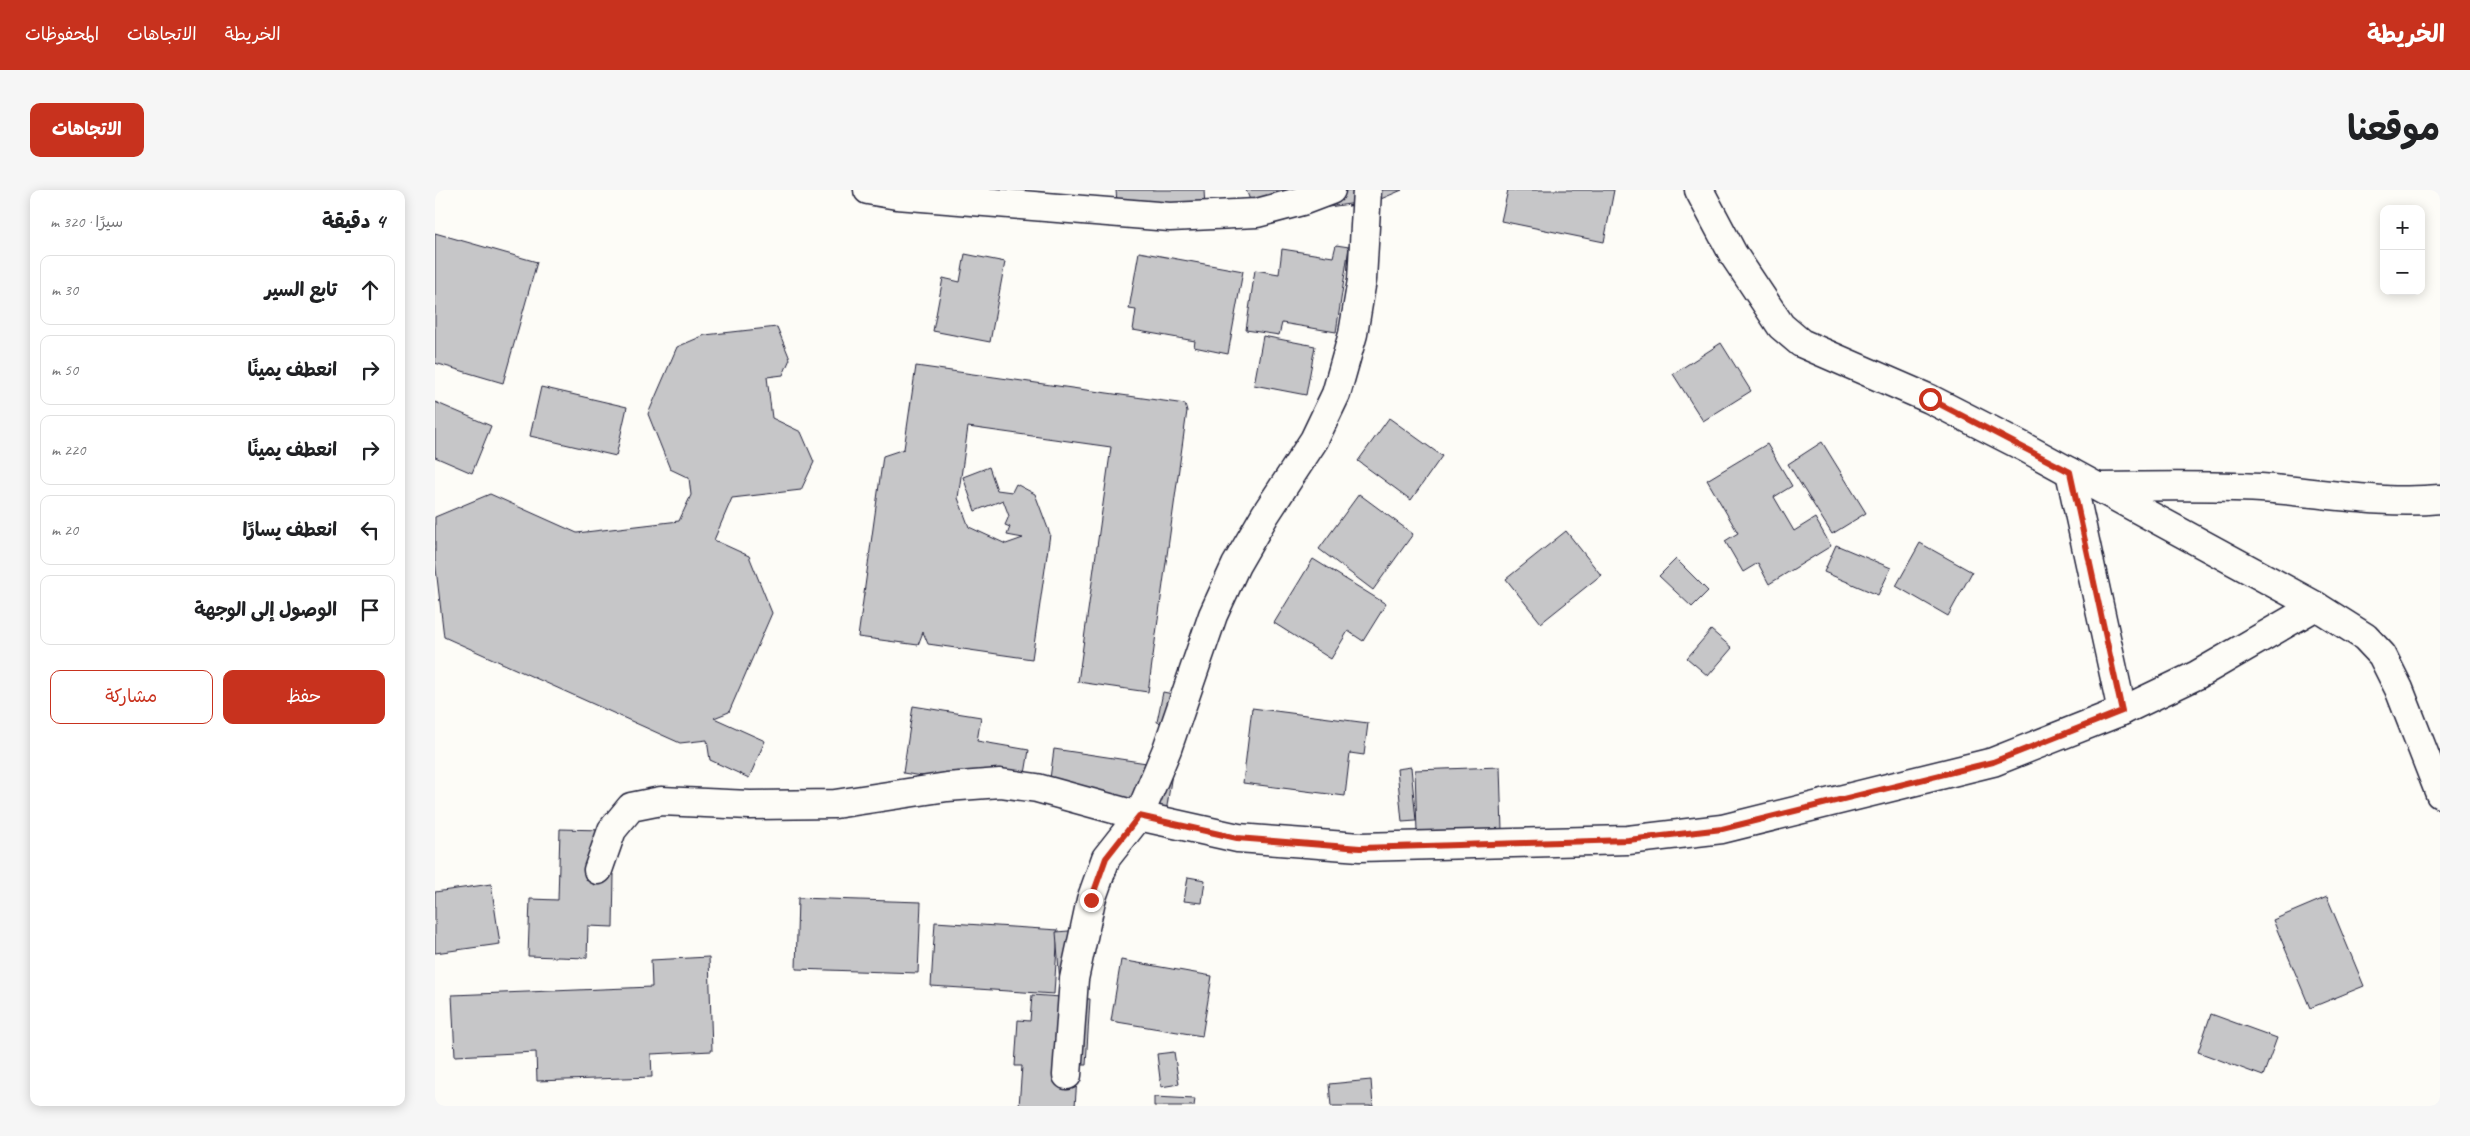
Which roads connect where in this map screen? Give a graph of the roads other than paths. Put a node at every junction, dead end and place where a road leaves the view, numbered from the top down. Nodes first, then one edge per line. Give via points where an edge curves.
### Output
1 (868, 190) edge
2 (1331, 190) edge
3 (1367, 190) edge
4 (1699, 190) edge
5 (1039, 199) edge
6 (2070, 472) junction
7 (2098, 487) junction
8 (2440, 499) edge
9 (2316, 606) junction
10 (2122, 711) junction
11 (2440, 794) edge
12 (1139, 816) junction
13 (598, 870) dead end
14 (1067, 1075) dead end

1 - 5 street via 897,195
2 - 5 street via 1257,213 1215,216 1170,217
3 - 12 street via 1362,280 1353,334 1336,394 1314,440 1236,566 1213,615 1167,749
4 - 6 street via 1733,254 1781,326 1801,343 1930,399
6 - 7 street
6 - 10 street
7 - 8 street via 2186,485 2261,488 2407,502
7 - 9 street
9 - 10 street via 2197,675
9 - 11 street via 2365,637 2382,655 2399,689
10 - 12 street via 1993,762 1722,829 1628,840 1360,848 1237,838
12 - 13 street via 1037,788 1000,783 947,787 835,804 661,801 631,807 612,830
12 - 14 street via 1106,858 1091,900 1074,979

